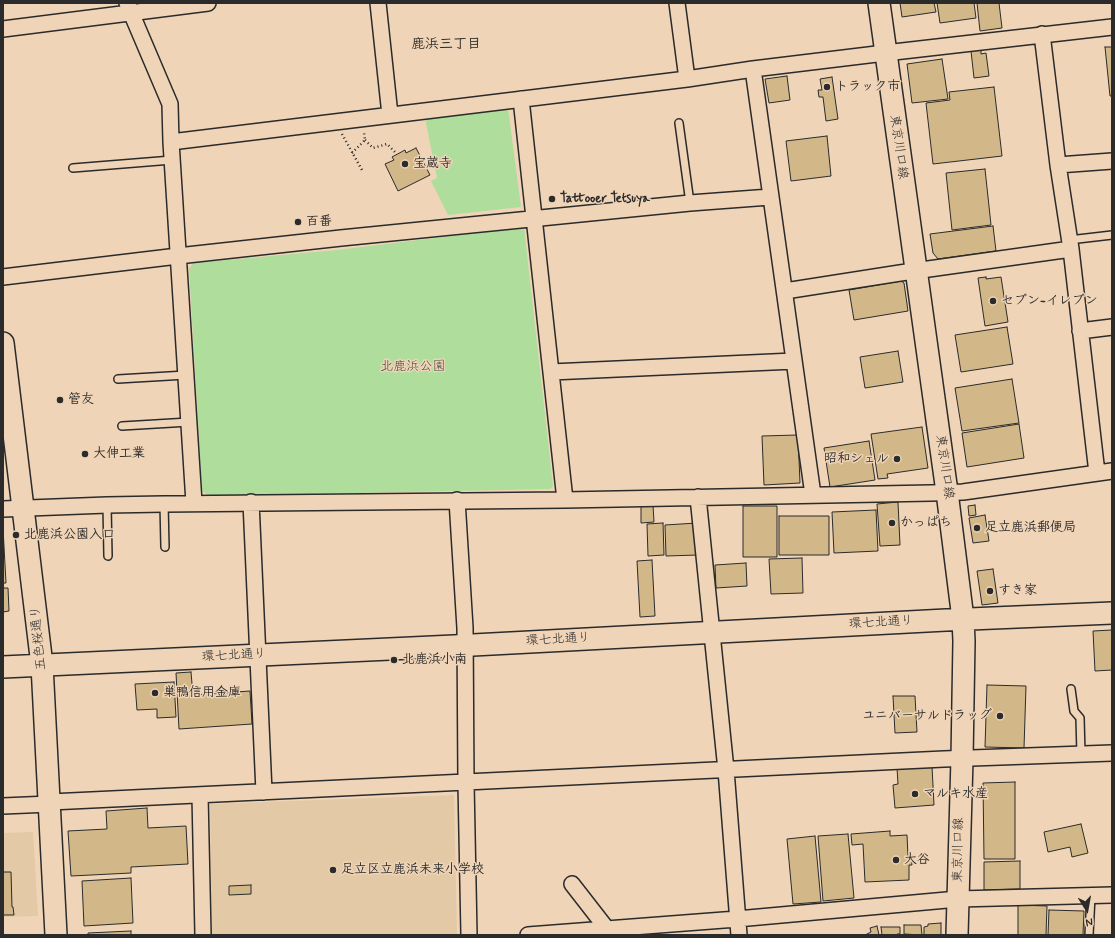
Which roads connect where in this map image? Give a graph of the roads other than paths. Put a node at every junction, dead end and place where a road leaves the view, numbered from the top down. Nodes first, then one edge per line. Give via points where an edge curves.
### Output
1 (208, 3) edge
2 (378, 3) edge
3 (677, 3) edge
4 (879, 3) edge
5 (129, 8) edge
6 (1112, 27) edge
7 (3, 29) edge
8 (1042, 34) junction
9 (886, 53) junction
10 (753, 69) junction
11 (687, 79) junction
12 (521, 99) junction
13 (390, 115) junction
14 (679, 123) dead end
15 (171, 142) junction
16 (172, 160) junction
17 (1112, 161) edge
18 (1058, 165) junction
19 (73, 168) dead end
20 (770, 197) junction
21 (690, 202) junction
22 (535, 219) junction
23 (1112, 235) edge
24 (1070, 245) junction
25 (178, 256) junction
26 (916, 271) junction
27 (3, 277) edge
28 (785, 291) junction
29 (1112, 327) edge
30 (1080, 331) junction
31 (3, 343) edge
32 (794, 361) junction
33 (551, 372) junction
34 (186, 375) junction
35 (118, 379) dead end
36 (189, 422) junction
37 (122, 426) dead end
38 (1112, 471) edge
39 (1097, 473) junction
40 (948, 492) junction
41 (813, 495) junction
42 (698, 497) junction
43 (457, 500) junction
44 (565, 500) junction
45 (251, 502) junction
46 (194, 503) junction
47 (164, 504) junction
48 (107, 505) junction
49 (3, 509) edge
50 (23, 509) junction
51 (165, 548) dead end
52 (108, 556) dead end
53 (1112, 613) edge
54 (963, 619) junction
55 (712, 632) junction
56 (465, 646) junction
57 (257, 655) junction
58 (42, 665) junction
59 (3, 667) edge
60 (1071, 688) dead end
61 (1081, 754) junction
62 (1112, 754) edge
63 (962, 759) junction
64 (726, 770) junction
65 (466, 783) junction
66 (264, 792) junction
67 (200, 795) junction
68 (50, 803) junction
69 (3, 806) edge
70 (572, 884) dead end
71 (1112, 895) edge
72 (1091, 896) junction
73 (958, 899) junction
74 (737, 919) junction
75 (607, 930) junction
76 (56, 935) edge
77 (203, 935) edge
78 (470, 935) edge
79 (528, 935) edge
80 (739, 935) edge
81 (957, 935) edge
82 (1089, 935) edge

1 - 5 street
2 - 13 street
3 - 11 street
4 - 9 street, 東京川口線
5 - 7 street
5 - 15 street via 170,104
6 - 8 street
8 - 9 street
8 - 18 street
9 - 10 street
9 - 26 street, 東京川口線
10 - 11 street
10 - 20 street
11 - 12 street
12 - 13 street
12 - 22 street
13 - 15 street
14 - 21 lane
15 - 16 street
16 - 19 lane
16 - 25 street
17 - 18 street
18 - 24 street
20 - 21 street
20 - 28 street
21 - 22 street
22 - 25 street
22 - 33 street
23 - 24 lane
24 - 26 street
24 - 30 street
25 - 27 street
25 - 34 street
26 - 28 street
26 - 40 street, 東京川口線
28 - 32 street
29 - 30 street
30 - 39 street
31 - 50 street, 五色桜通り
32 - 33 street
32 - 41 street
33 - 44 street
34 - 35 lane
34 - 36 street
36 - 37 lane
36 - 46 street
38 - 39 street
39 - 40 street
40 - 41 street
40 - 54 street, 東京川口線
41 - 42 street
42 - 44 street
42 - 55 street
43 - 44 street
43 - 45 street
43 - 56 street
45 - 46 street
45 - 57 street
46 - 47 street
47 - 48 street
47 - 51 lane
48 - 50 street
48 - 52 lane
49 - 50 street
50 - 58 street, 五色桜通り
53 - 54 street, 環七北通り
54 - 55 street, 環七北通り
54 - 63 street, 東京川口線
55 - 56 street, 環七北通り
55 - 64 street
56 - 57 street, 環七北通り
56 - 65 street
57 - 58 street, 環七北通り
57 - 66 street
58 - 59 street, 環七北通り
58 - 68 street, 五色桜通り
60 - 61 lane via 1074,711 1080,718
61 - 62 street
61 - 63 street
63 - 64 street
63 - 73 street, 東京川口線
64 - 65 street
64 - 74 street
65 - 66 street
65 - 78 street
66 - 67 street
67 - 68 street
67 - 77 street
68 - 69 street
68 - 76 street, 五色桜通り
70 - 75 street
71 - 72 street
72 - 73 street
72 - 82 lane
73 - 74 street
73 - 81 street, 東京川口線
74 - 75 street
74 - 80 street
75 - 79 street

